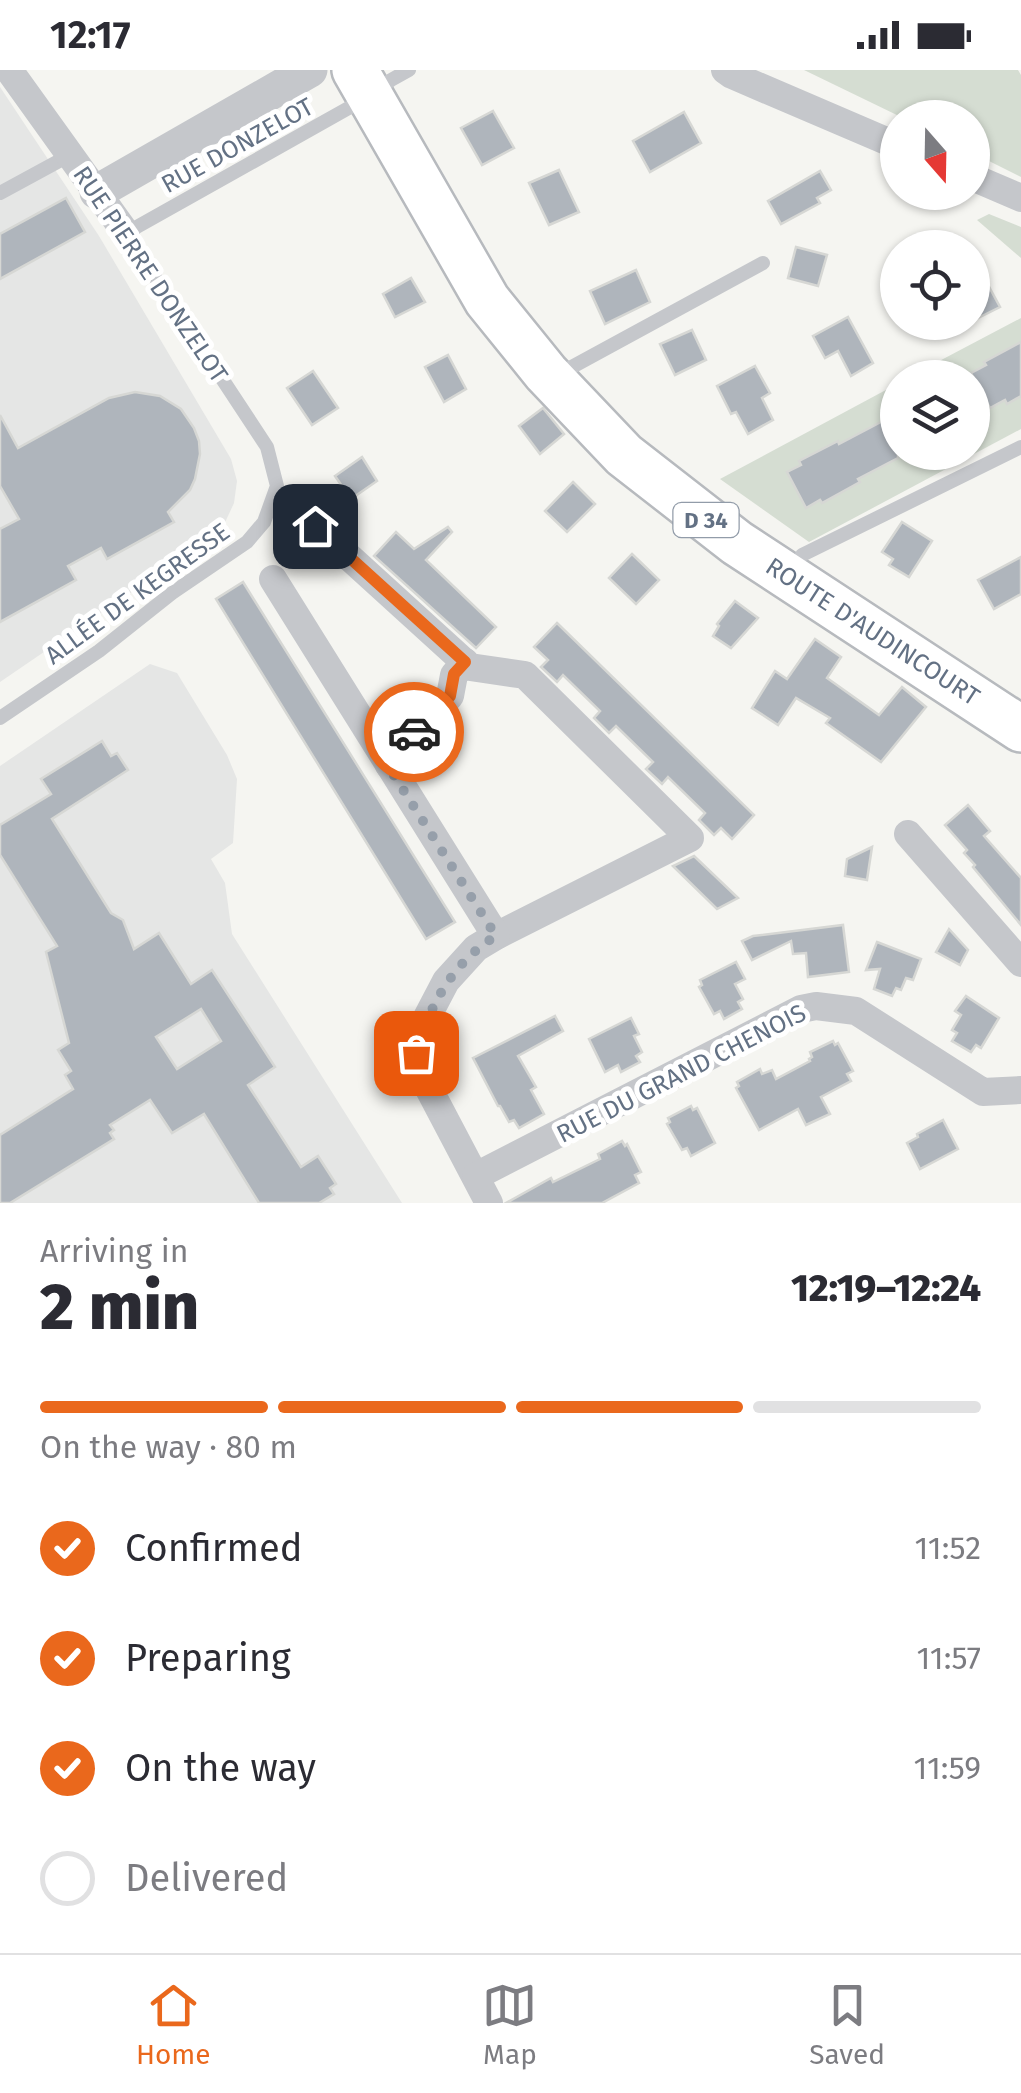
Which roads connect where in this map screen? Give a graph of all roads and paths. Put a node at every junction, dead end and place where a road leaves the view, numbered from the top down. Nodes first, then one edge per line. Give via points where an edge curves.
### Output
1 (9, 70) edge
2 (310, 70) edge
3 (725, 70) edge
4 (382, 77) edge
5 (880, 138) edge
6 (70, 155) junction
7 (990, 184) edge
8 (97, 192) junction
9 (0, 193) edge
10 (1020, 196) edge
11 (126, 233) junction
12 (763, 263) dead end
13 (570, 368) junction
14 (1021, 446) edge
15 (277, 486) joint
16 (315, 526) dead end
17 (802, 555) junction
18 (273, 579) dead end
19 (465, 662) junction
20 (1021, 700) edge
21 (0, 718) edge
22 (1021, 730) edge
23 (388, 766) junction
24 (908, 834) dead end
25 (496, 936) junction
26 (1021, 963) edge
27 (1021, 1090) edge
28 (476, 1176) junction
29 (489, 1203) edge

1 - 6 street, RUE PIERRE DONZELOT
2 - 8 street
3 - 5 street
4 - 11 lane, RUE DONZELOT
4 - 13 main road, ROUTE D'AUDINCOURT / D 34 via 505,286
4 - 22 main road, ROUTE D'AUDINCOURT / D 34 via 487,300 624,455 737,543
6 - 8 street, RUE PIERRE DONZELOT
6 - 9 lane
7 - 10 street
8 - 11 street, RUE PIERRE DONZELOT
11 - 15 lane, RUE PIERRE DONZELOT via 267,447
12 - 13 lane
13 - 17 main road, ROUTE D'AUDINCOURT / D 34 via 682,476
14 - 17 lane, ROUTE D'AUDINCOURT
15 - 21 lane, ALLÉE DE KEGRESSE via 264,522 247,542
16 - 19 street
17 - 20 main road, ROUTE D'AUDINCOURT / D 34
18 - 23 street
19 - 23 street via 454,674 450,696
19 - 25 street via 525,675 690,838
23 - 25 street
24 - 26 street
25 - 28 street via 446,981 416,1053
27 - 28 street, RUE DU GRAND CHENOIS via 983,1092 856,1011 816,1006
28 - 29 street

